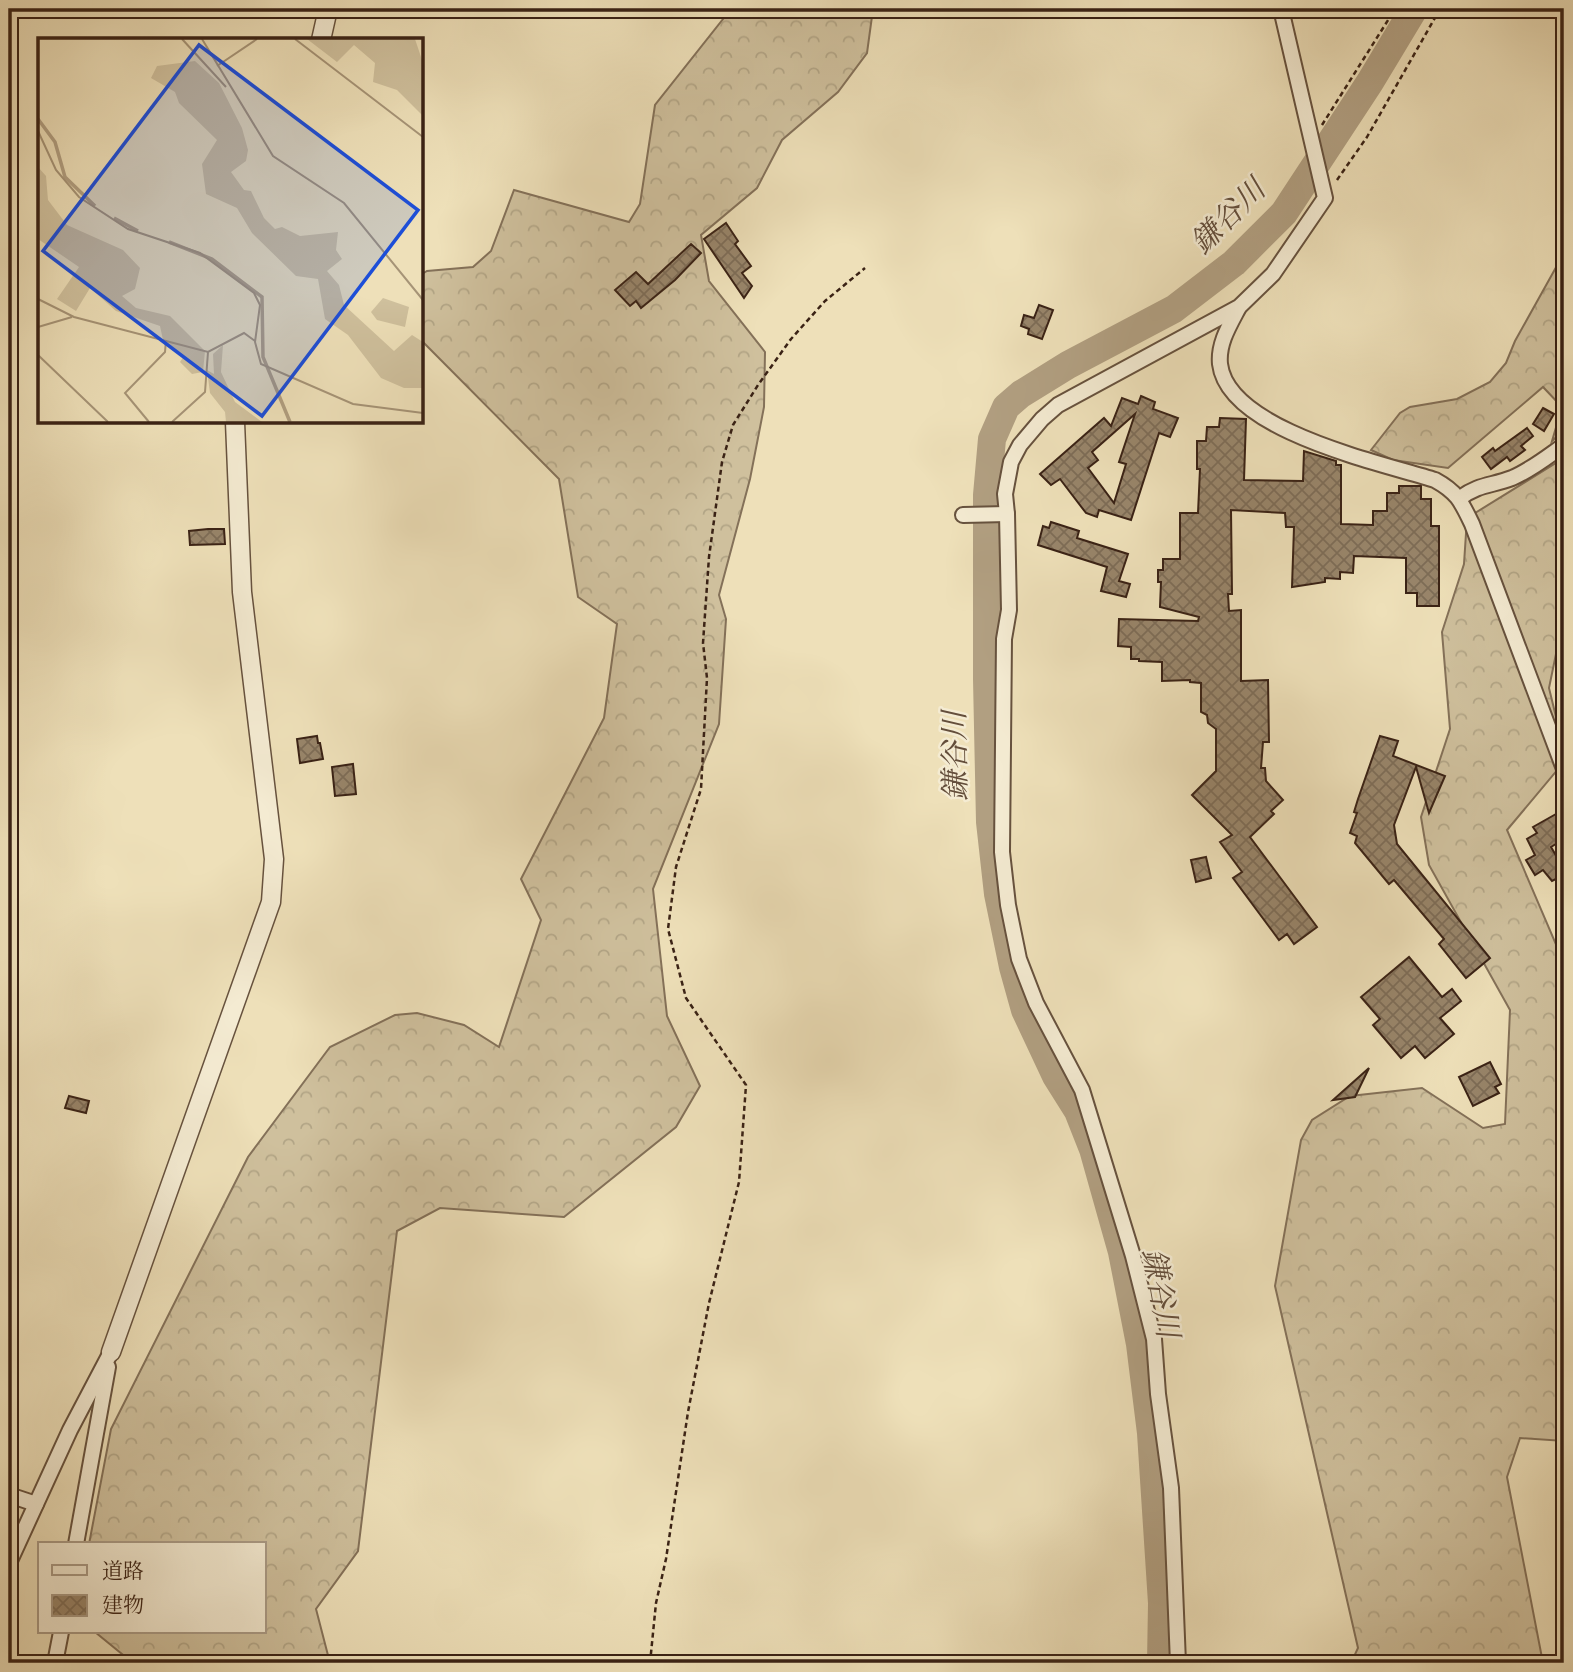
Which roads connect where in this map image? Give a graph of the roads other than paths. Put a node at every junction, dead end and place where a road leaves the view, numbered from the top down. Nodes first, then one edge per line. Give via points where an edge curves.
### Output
1 (328, 9) edge
2 (1281, 9) edge
3 (321, 38) edge
4 (1238, 307) junction
5 (236, 424) edge
6 (1564, 445) edge
7 (1460, 498) junction
8 (1007, 514) junction
9 (963, 515) dead end
10 (1564, 734) edge
11 (1556, 748) junction
12 (1564, 768) edge
13 (110, 1352) junction
14 (9, 1495) edge
15 (36, 1504) junction
16 (76, 1542) edge
17 (9, 1563) edge
18 (61, 1634) edge
19 (55, 1663) edge
20 (1178, 1663) edge

1 - 3 street
2 - 4 street via 1325,198 1273,274
4 - 7 street via 1225,333 1220,364 1237,397 1300,437 1435,480
4 - 8 street via 1058,405 1042,419 1011,462 1005,494
5 - 13 street via 243,592 274,859 271,902
6 - 7 street via 1525,472 1475,487
7 - 11 street
8 - 9 street
8 - 20 street via 1002,852 1008,905 1019,958 1036,1003 1082,1090 1154,1339 1171,1488
10 - 11 street
11 - 12 street
13 - 15 street
13 - 16 street
14 - 15 street
15 - 17 street
18 - 19 street

